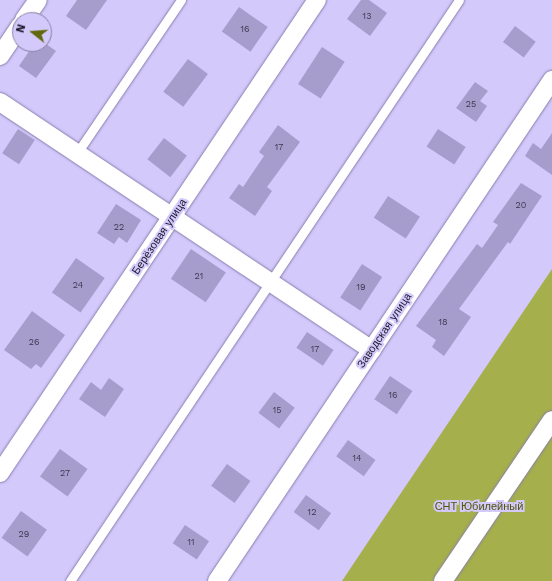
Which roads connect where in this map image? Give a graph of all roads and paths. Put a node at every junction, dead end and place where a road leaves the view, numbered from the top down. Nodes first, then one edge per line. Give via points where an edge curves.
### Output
1 (38, 0) edge
2 (181, 0) edge
3 (317, 0) edge
4 (459, 0) edge
5 (30, 12) edge
6 (12, 38) edge
7 (0, 56) edge
8 (552, 80) edge
9 (0, 102) edge
10 (77, 153) junction
11 (174, 217) junction
12 (271, 283) junction
13 (372, 350) junction
14 (552, 420) edge
15 (0, 473) edge
16 (70, 581) edge
17 (217, 581) edge
18 (443, 581) edge

1 - 5 street
2 - 10 lane
3 - 11 street, Берёзовая улица
4 - 12 lane
6 - 7 street
8 - 13 street, Заводская улица
9 - 10 street
10 - 11 street
11 - 12 street
11 - 15 street, Берёзовая улица
12 - 13 street
12 - 16 lane
13 - 17 street, Заводская улица
14 - 18 street

